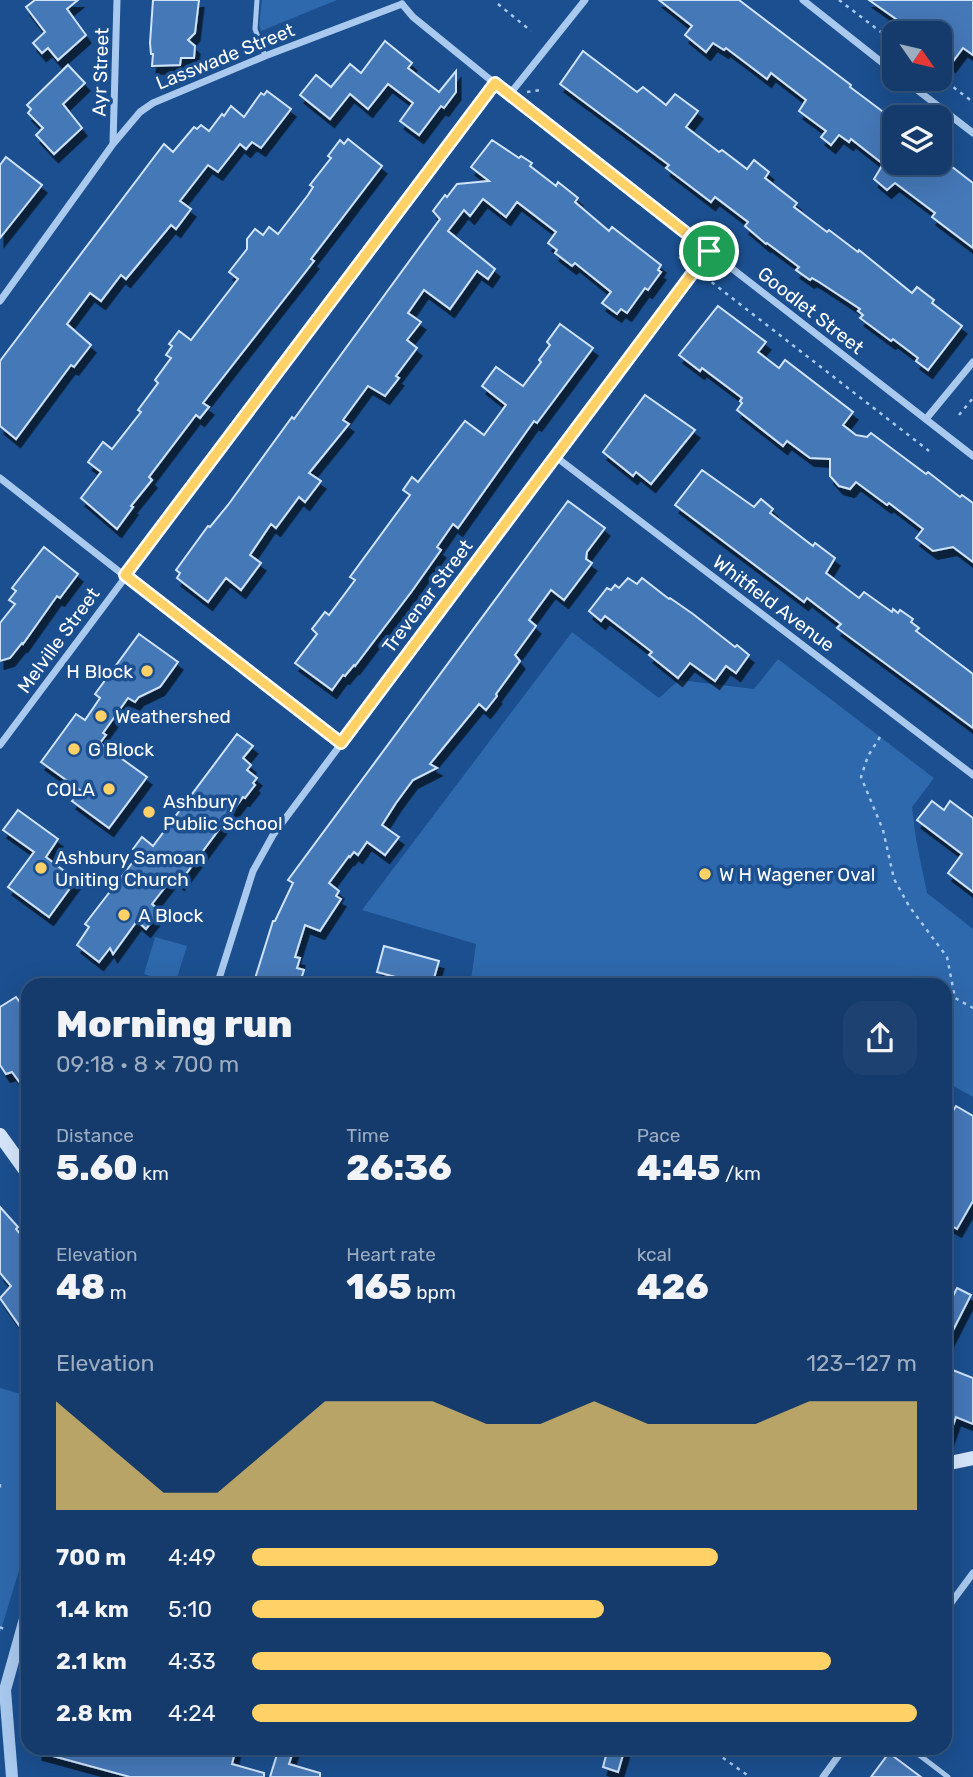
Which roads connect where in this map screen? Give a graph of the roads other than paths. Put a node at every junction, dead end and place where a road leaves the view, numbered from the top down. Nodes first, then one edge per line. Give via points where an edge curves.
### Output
1 (117, 0) edge
2 (257, 0) edge
3 (585, 0) edge
4 (803, 0) edge
5 (402, 2) edge
6 (265, 56) junction
7 (882, 63) edge
8 (495, 83) junction
9 (919, 91) edge
10 (509, 94) junction
11 (973, 133) edge
12 (113, 144) junction
13 (709, 251) junction
14 (0, 299) edge
15 (973, 362) edge
16 (926, 419) junction
17 (973, 456) edge
18 (556, 457) junction
19 (0, 478) edge
20 (125, 575) junction
21 (341, 743) junction
22 (0, 745) edge
23 (973, 775) edge
24 (219, 978) edge
25 (0, 1135) edge
26 (21, 1164) edge
27 (973, 1458) edge
28 (952, 1462) edge
29 (973, 1573) edge
30 (952, 1602) edge
31 (21, 1633) edge
32 (839, 1755) edge
33 (919, 1755) edge
34 (12, 1777) edge
35 (824, 1777) edge
36 (948, 1777) edge

1 - 12 street, Ayr Street
2 - 6 lane via 255,29
3 - 10 street
4 - 7 street
5 - 6 street, Lasswade Street
5 - 8 street, Goodlet Street via 413,17
6 - 12 street, Lasswade Street via 153,103
8 - 10 street, Goodlet Street
8 - 20 street, Melville Street
9 - 11 street
10 - 13 street, Goodlet Street
12 - 14 street, Lasswade Street
13 - 16 street, Goodlet Street
13 - 18 street, Trevenar Street
15 - 16 street
16 - 17 street, Goodlet Street
18 - 21 street, Trevenar Street
18 - 23 street, Whitfield Avenue
19 - 20 street
20 - 21 street
20 - 22 street, Melville Street
21 - 24 street, Trevenar Street via 262,852
25 - 26 main road
27 - 28 main road
29 - 30 street
31 - 34 street via 5,1690
32 - 35 street
33 - 36 lane

